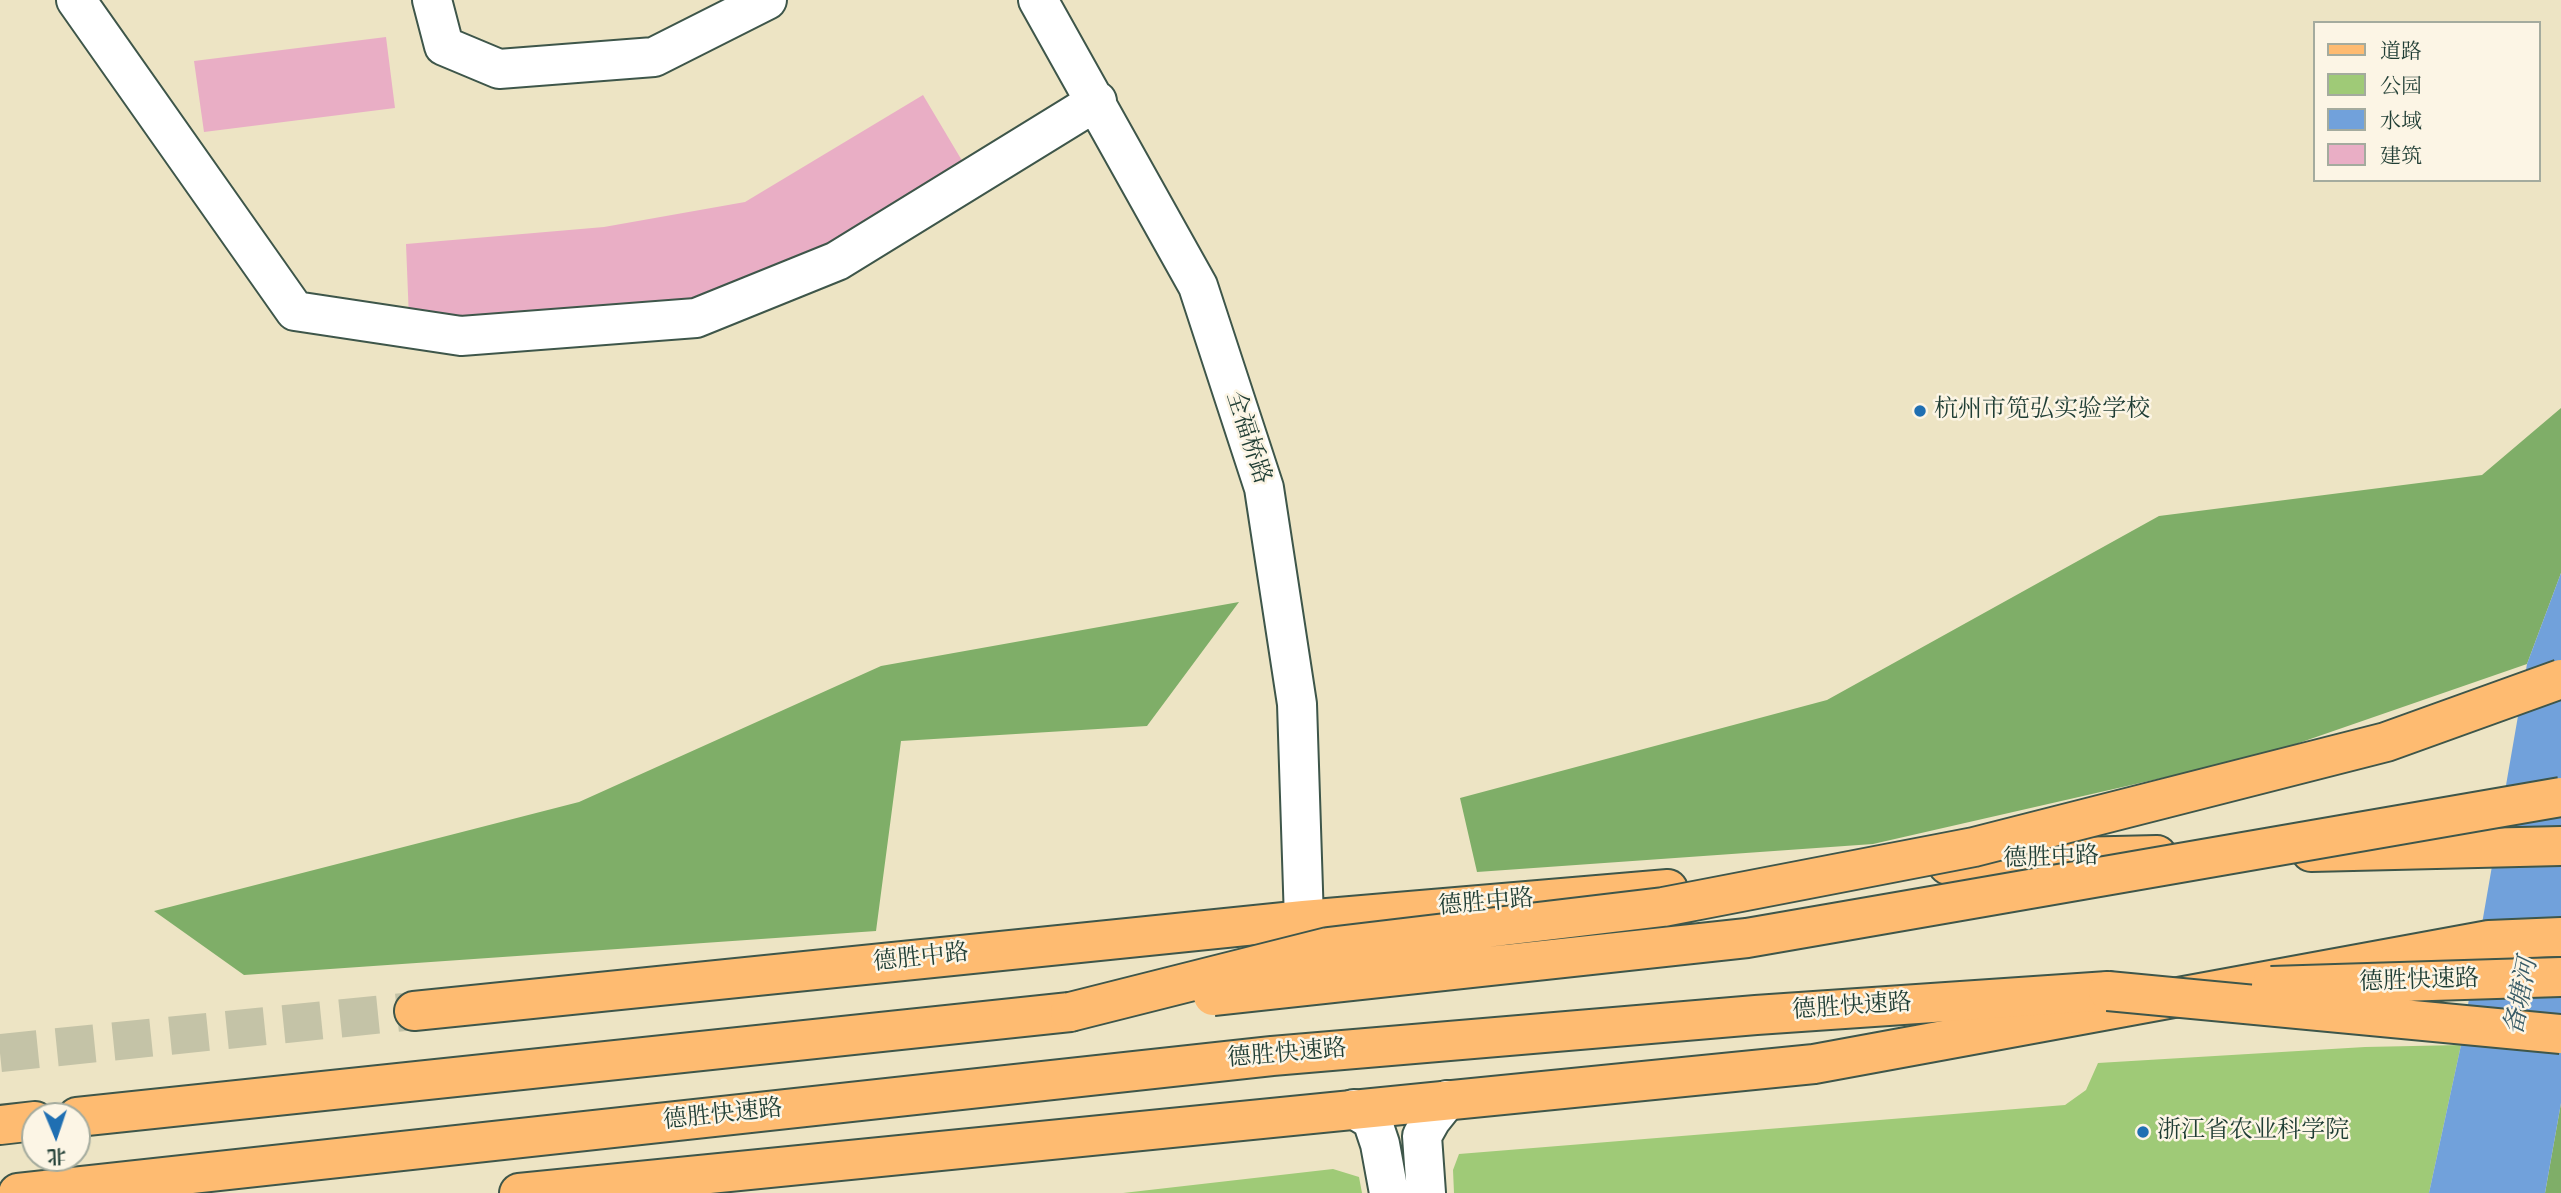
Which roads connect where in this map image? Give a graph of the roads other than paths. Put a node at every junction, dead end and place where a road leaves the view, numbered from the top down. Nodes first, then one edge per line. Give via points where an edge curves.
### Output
1 (76, 0) edge
2 (432, 0) edge
3 (767, 0) edge
4 (1038, 0) edge
5 (1097, 101) junction
6 (2561, 679) edge
7 (2561, 797) edge
8 (2543, 847) edge
9 (1304, 920) junction
10 (2561, 937) edge
11 (2561, 978) edge
12 (2108, 992) junction
13 (414, 1011) tunnel mouth
14 (1070, 1012) junction
15 (2561, 1034) edge
16 (1447, 1100) junction
17 (1354, 1109) junction
18 (91, 1116) edge
19 (21, 1123) edge
20 (0, 1125) edge
21 (18, 1193) edge
22 (519, 1193) edge
23 (1389, 1193) edge
24 (1426, 1193) edge

1 - 5 street via 295,311 461,336 696,318 837,261
2 - 3 street via 444,46 499,69 654,57
4 - 5 street, 全福桥路
5 - 9 street, 全福桥路 via 1198,286 1264,488 1297,704
6 - 14 main road, bridge via 2386,742 1974,847 1663,907 1328,947
7 - 14 main road, bridge via 1747,938
8 - 9 main road, 德胜中路 via 2031,858
9 - 13 main road, 德胜中路
10 - 16 main road via 2489,940 1814,1064
11 - 12 main road, 德胜快速路, bridge
12 - 15 main road, bridge
12 - 21 main road, 德胜快速路 via 1756,1015 1272,1056
14 - 18 main road
16 - 17 main road
16 - 24 street via 1422,1136
17 - 22 main road
17 - 23 street via 1372,1120
19 - 20 main road

